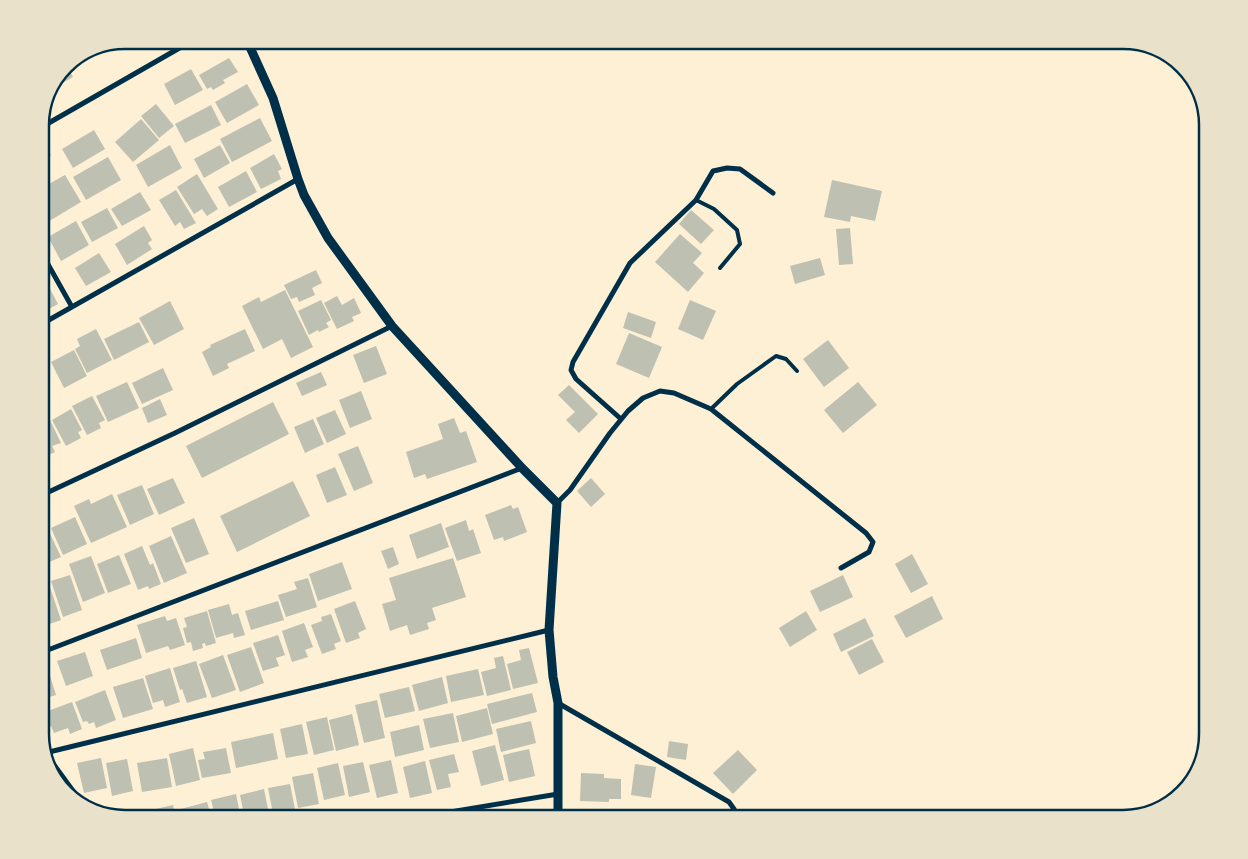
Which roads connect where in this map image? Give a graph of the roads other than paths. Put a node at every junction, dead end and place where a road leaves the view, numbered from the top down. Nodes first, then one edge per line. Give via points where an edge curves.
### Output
1 (178, 49) edge
2 (251, 49) edge
3 (49, 123) edge
4 (298, 179) junction
5 (773, 193) dead end
6 (696, 200) junction
7 (49, 266) edge
8 (720, 268) dead end
9 (72, 306) junction
10 (49, 319) edge
11 (392, 326) junction
12 (797, 371) dead end
13 (711, 409) junction
14 (621, 419) junction
15 (522, 468) junction
16 (49, 492) edge
17 (557, 503) junction
18 (841, 568) dead end
19 (549, 630) junction
20 (49, 650) edge
21 (558, 703) junction
22 (51, 750) edge
23 (558, 794) junction
24 (462, 810) edge
25 (558, 810) edge
26 (734, 810) edge

1 - 3 street
2 - 4 street via 273,98
4 - 9 street
4 - 11 street via 328,238
5 - 6 street via 740,169 726,168 713,171
6 - 8 lane via 714,209 737,230 740,244
6 - 14 street via 630,263 573,362 571,370 576,379
7 - 9 street
9 - 10 street
11 - 15 street
11 - 16 street
12 - 13 lane via 786,359 776,356 737,384
13 - 14 street via 674,393 660,391 644,398
13 - 18 street via 866,533 873,542 869,552
14 - 17 street
15 - 17 street
15 - 20 street
17 - 19 street
19 - 21 street
19 - 22 street
21 - 23 street
21 - 26 street via 729,802
23 - 24 street
23 - 25 street

